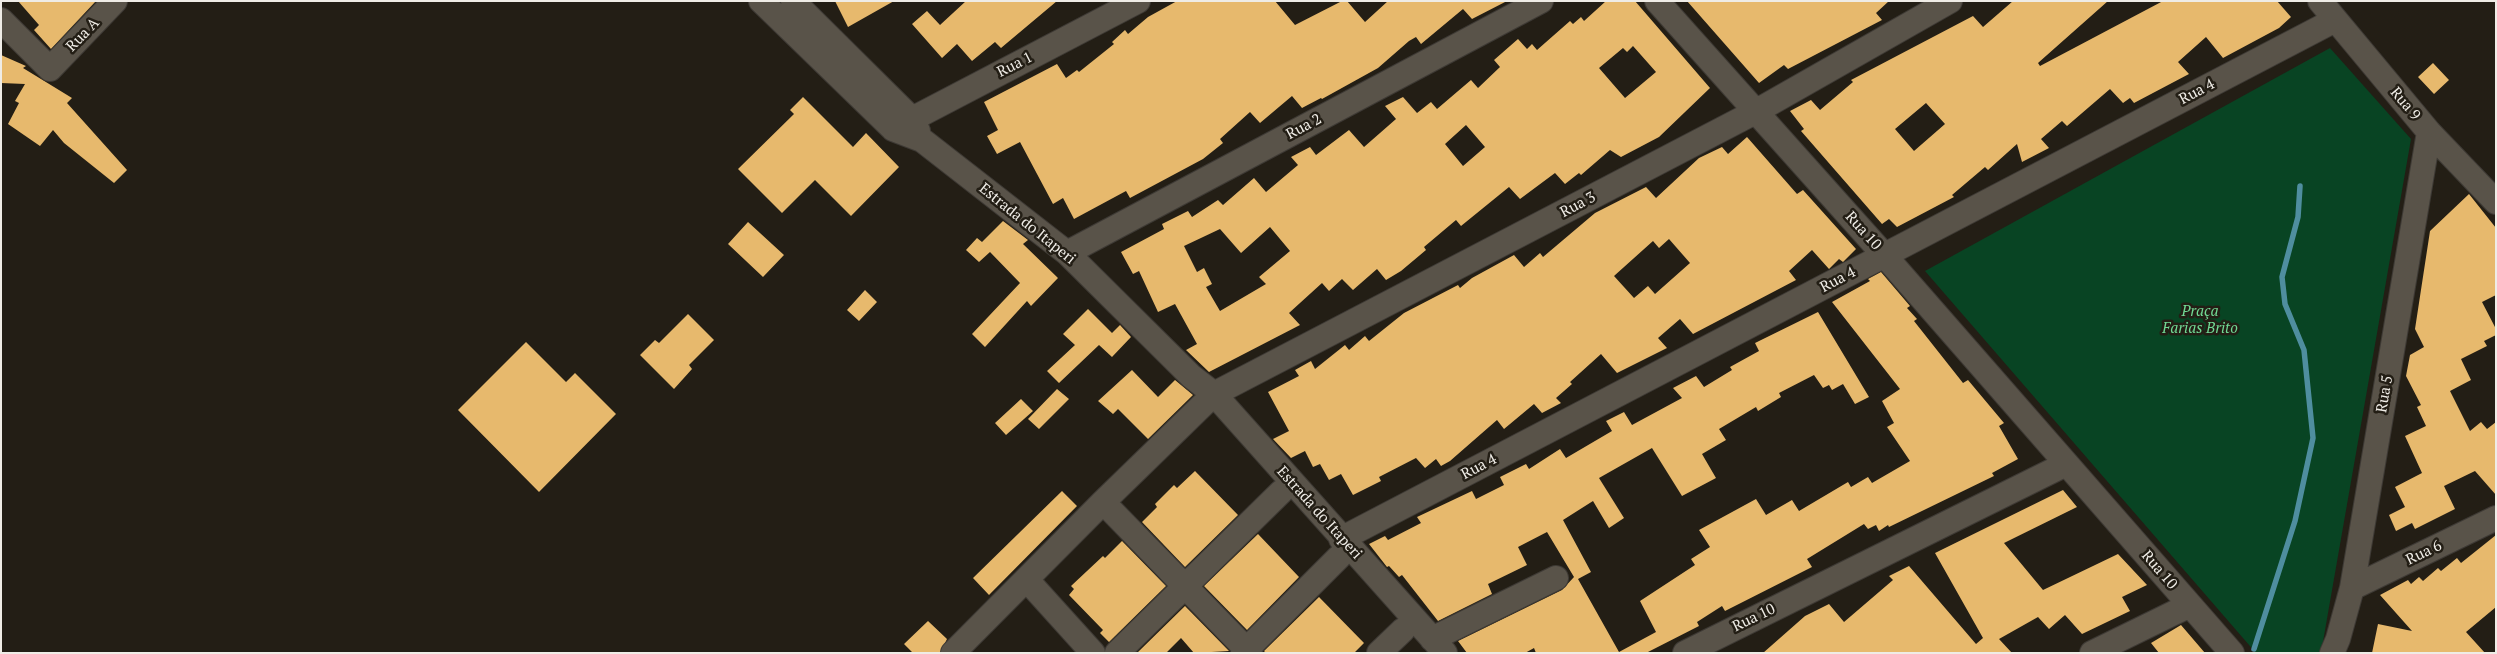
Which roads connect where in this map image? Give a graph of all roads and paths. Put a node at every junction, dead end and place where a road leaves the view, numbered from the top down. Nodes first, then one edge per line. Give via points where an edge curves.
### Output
1 (115, 1) edge
2 (761, 1) edge
3 (793, 1) edge
4 (1138, 1) edge
5 (1541, 1) edge
6 (1657, 1) edge
7 (1950, 1) edge
8 (2320, 1) edge
9 (1, 20) edge
10 (2335, 20) junction
11 (1, 43) edge
12 (28, 49) junction
13 (1755, 112) junction
14 (902, 124) junction
15 (2429, 132) junction
16 (2496, 202) edge
17 (1067, 253) junction
18 (1885, 256) junction
19 (1208, 398) junction
20 (2066, 464) junction
21 (1281, 492) junction
22 (1103, 502) junction
23 (2496, 518) edge
24 (1340, 548) junction
25 (1556, 578) dead end
26 (1027, 580) junction
27 (1185, 588) junction
28 (2352, 588) junction
29 (2190, 605) junction
30 (1403, 630) junction
31 (1433, 648) edge
32 (1246, 652) edge
33 (953, 653) edge
34 (1092, 653) edge
35 (1117, 653) edge
36 (1379, 653) edge
37 (1685, 653) edge
38 (2092, 653) edge
39 (2232, 653) edge
40 (2332, 653) edge

1 - 12 street, Rua A via 50,69
2 - 14 street, Estrada do Itaperi
3 - 14 street, Estrada do Itaperi
4 - 14 street, Rua 1
5 - 17 street, Rua 2
6 - 13 street, Rua 10
7 - 13 street, Rua 3
8 - 10 street, Rua 9
9 - 12 street
10 - 15 street, Rua 9
10 - 18 street, Rua 4
11 - 12 street
13 - 18 street, Rua 10
13 - 19 street, Rua 3
14 - 17 street, Estrada do Itaperi
15 - 16 street, Rua 9
15 - 28 street, Rua 5
17 - 19 street, Estrada do Itaperi via 1192,376
18 - 20 street, Rua 10
18 - 24 street, Rua 4
19 - 21 street, Estrada do Itaperi
19 - 22 street, Rua 3
19 - 24 street, Estrada do Itaperi
20 - 29 street, Rua 10
20 - 37 street, Rua 10
21 - 24 street, Estrada do Itaperi
21 - 27 street
22 - 26 street, Rua 3
22 - 27 street
23 - 28 street, Rua 6
24 - 30 street, Estrada do Itaperi
24 - 31 street, Estrada do Itaperi
24 - 32 street, Rua 4
25 - 31 street
26 - 33 street, Rua 3
26 - 34 street
27 - 32 street
27 - 35 street
28 - 40 street, Rua 5
29 - 38 street
29 - 39 street, Rua 10
30 - 31 street, Estrada do Itaperi
30 - 36 street

